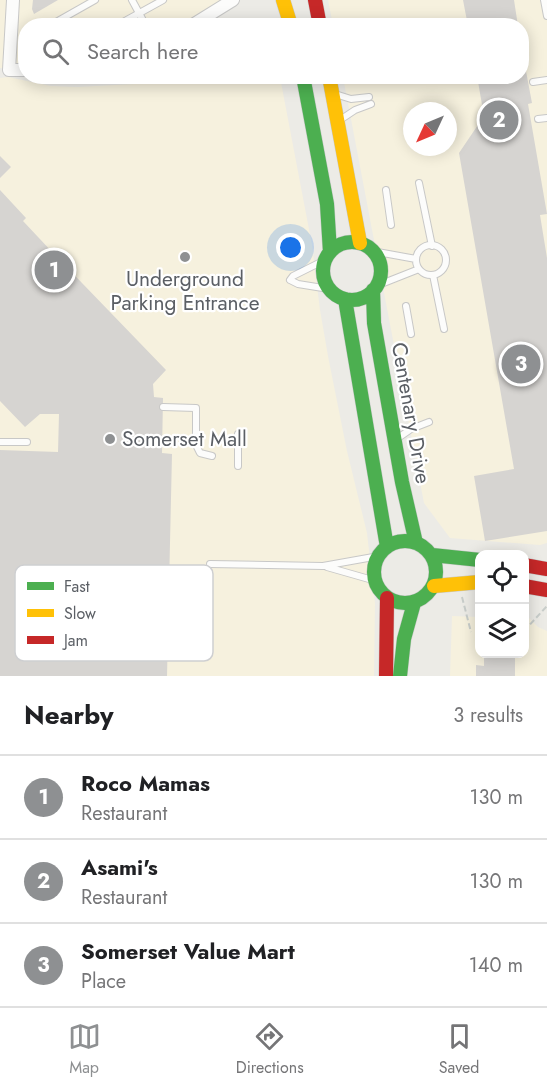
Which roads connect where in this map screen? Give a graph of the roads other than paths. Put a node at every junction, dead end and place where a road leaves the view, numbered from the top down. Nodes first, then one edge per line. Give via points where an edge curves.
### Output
1 (13, 0) edge
2 (95, 0) edge
3 (132, 0) edge
4 (163, 0) edge
5 (283, 0) edge
6 (315, 0) edge
7 (544, 0) edge
8 (231, 1) edge
9 (139, 13) junction
10 (547, 16) edge
11 (63, 18) edge
12 (130, 18) edge
13 (142, 18) edge
14 (204, 18) edge
15 (289, 18) edge
16 (318, 18) edge
17 (5, 70) edge
18 (547, 80) edge
19 (533, 82) dead end
20 (304, 84) edge
21 (330, 84) edge
22 (332, 92) junction
23 (369, 97) dead end
24 (371, 104) dead end
25 (547, 117) edge
26 (538, 119) dead end
27 (338, 121) junction
28 (418, 183) dead end
29 (386, 190) dead end
30 (391, 225) dead end
31 (360, 243) junction
32 (432, 246) junction
33 (372, 251) junction
34 (327, 256) junction
35 (416, 259) junction
36 (419, 269) junction
37 (433, 275) junction
38 (375, 288) junction
39 (329, 289) junction
40 (345, 299) junction
41 (406, 306) dead end
42 (444, 329) dead end
43 (411, 334) dead end
44 (163, 407) dead end
45 (429, 422) dead end
46 (238, 434) dead end
47 (394, 440) junction
48 (0, 442) edge
49 (27, 442) dead end
50 (212, 456) dead end
51 (238, 466) dead end
52 (416, 543) junction
53 (383, 551) junction
54 (432, 555) junction
55 (475, 559) edge
56 (210, 564) dead end
57 (323, 566) junction
58 (529, 566) edge
59 (547, 568) edge
60 (376, 581) junction
61 (475, 582) edge
62 (434, 586) junction
63 (529, 587) edge
64 (547, 590) edge
65 (387, 598) junction
66 (414, 603) junction
67 (386, 676) edge
68 (400, 676) edge

1 - 17 street
2 - 11 lane
3 - 9 lane
4 - 9 lane
5 - 15 street
6 - 16 street
7 - 10 lane
8 - 14 street
9 - 12 lane
9 - 13 lane
18 - 19 lane
20 - 34 street via 327,204
21 - 22 street
22 - 23 lane via 351,99
22 - 27 street
24 - 27 lane
25 - 26 lane
27 - 31 street
28 - 32 lane
29 - 30 lane
31 - 33 street
31 - 34 street via 344,243
32 - 35 lane via 421,249
32 - 37 lane via 441,250 445,258 443,268
33 - 35 lane
33 - 38 street via 380,267
34 - 39 street via 323,275
34 - 39 lane via 290,280
35 - 36 lane
36 - 37 lane
36 - 38 lane
37 - 42 lane
38 - 40 street via 363,298
38 - 47 street, Centenary Drive via 374,323
39 - 40 street
40 - 53 street
41 - 43 lane
44 - 50 lane via 196,408 196,445 200,453
45 - 47 lane
46 - 51 lane
47 - 52 street, Centenary Drive
48 - 49 lane
52 - 53 street via 401,542
52 - 54 street
53 - 57 lane
53 - 60 street via 374,568
54 - 55 street
54 - 62 street via 437,570
56 - 57 lane
57 - 60 lane
58 - 59 street
60 - 65 street
61 - 62 street
62 - 66 street
63 - 64 street
65 - 66 street
65 - 67 street
66 - 68 street via 400,651

